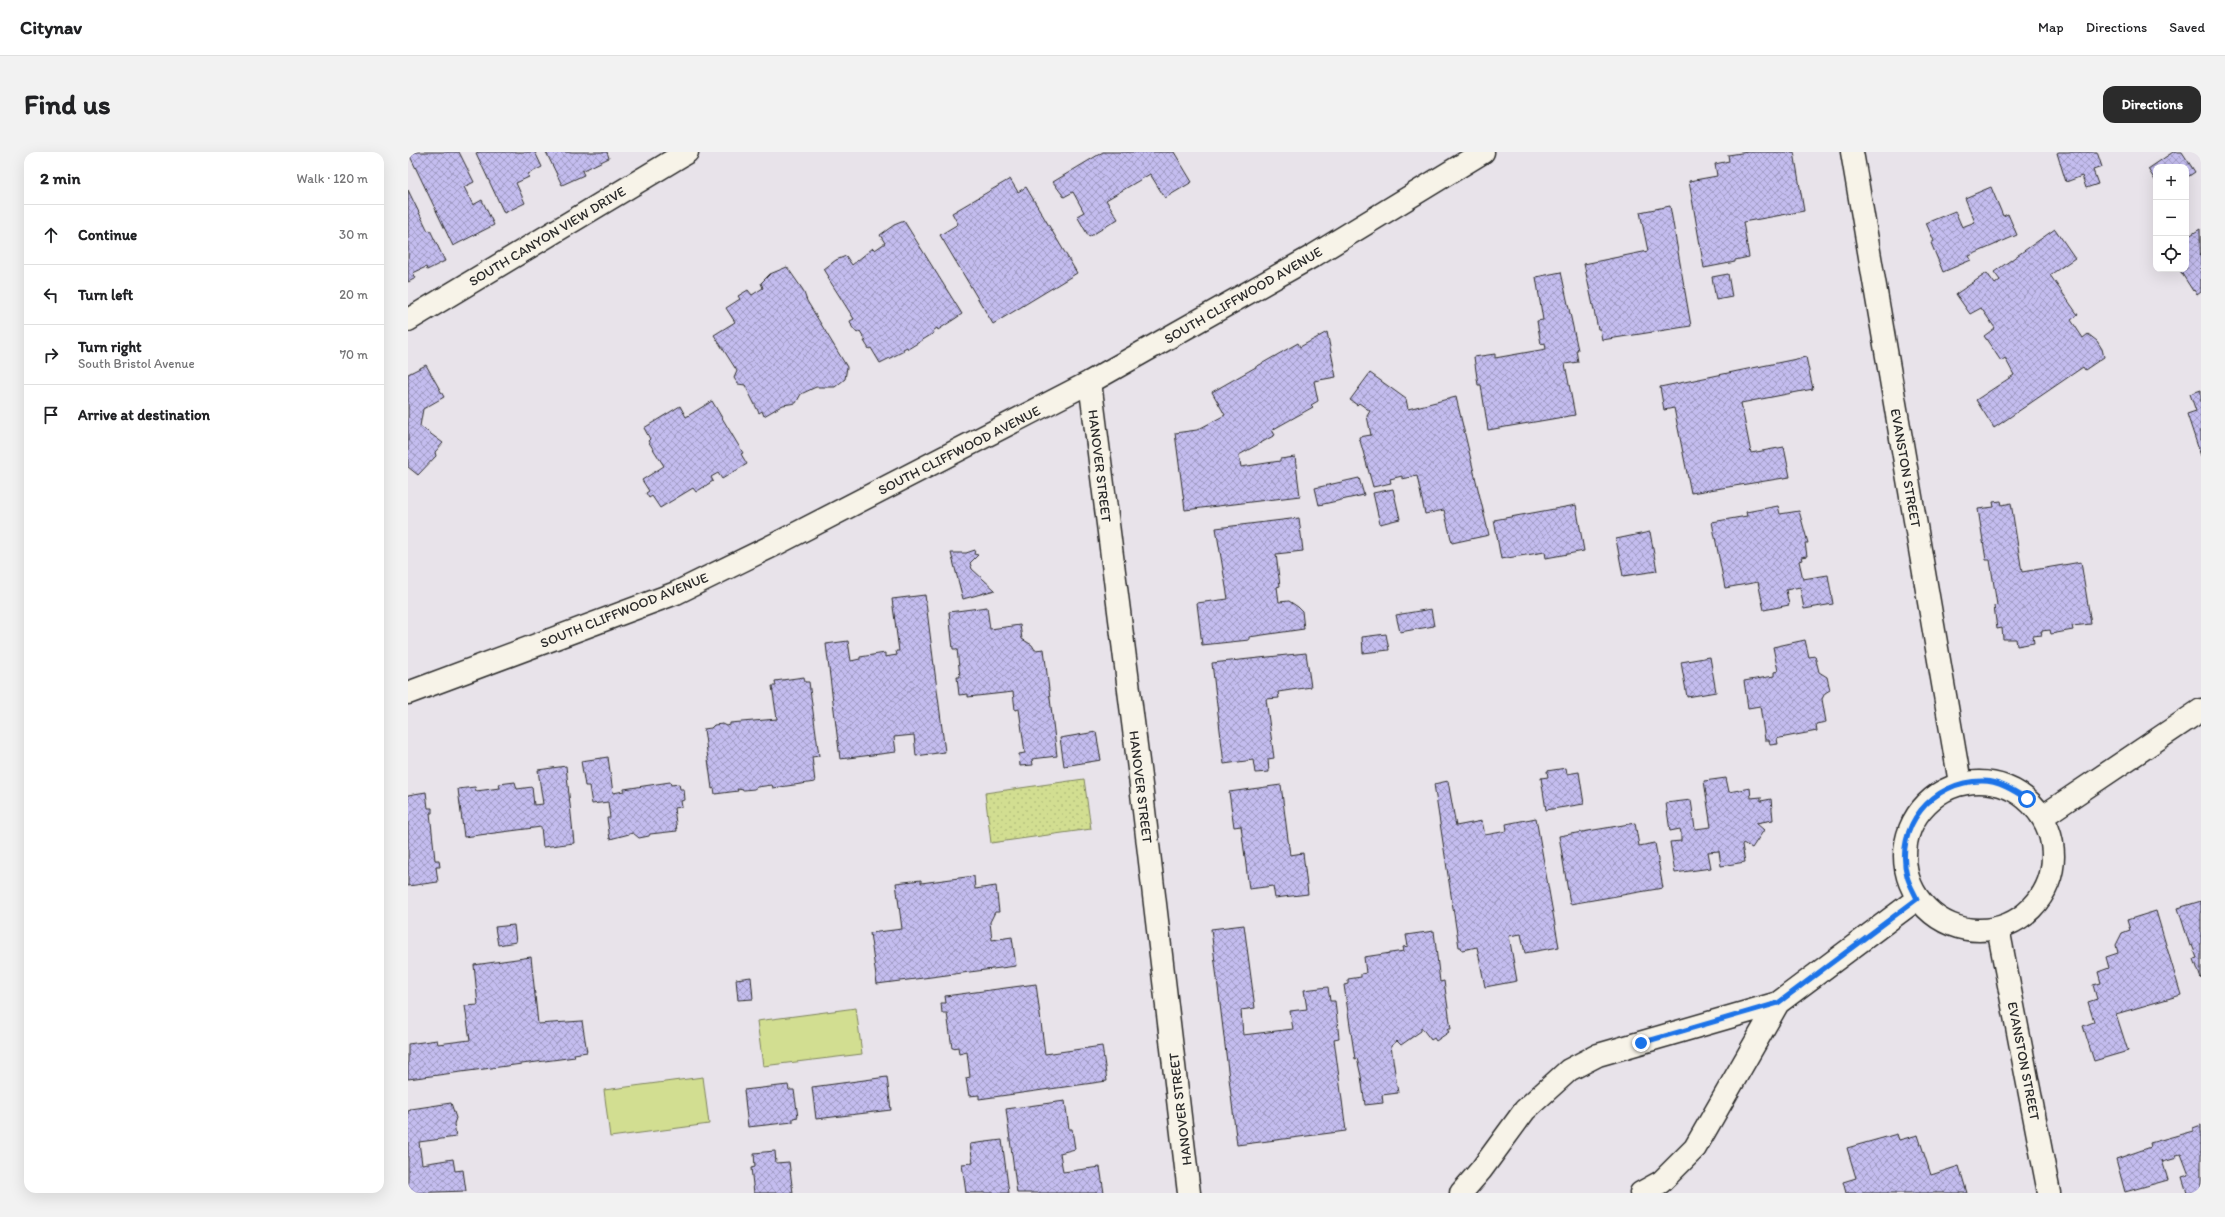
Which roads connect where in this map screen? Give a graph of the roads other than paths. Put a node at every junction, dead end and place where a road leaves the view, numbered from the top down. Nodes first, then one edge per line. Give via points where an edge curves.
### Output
1 (687, 152) edge
2 (1483, 152) edge
3 (1852, 152) edge
4 (408, 320) edge
5 (1090, 382) junction
6 (408, 693) edge
7 (2201, 710) edge
8 (1960, 783) junction
9 (2042, 817) junction
10 (1917, 899) junction
11 (1998, 928) junction
12 (1778, 1003) junction
13 (1189, 1193) edge
14 (1461, 1193) edge
15 (1641, 1193) edge
16 (2049, 1193) edge

1 - 4 street, SOUTH CANYON VIEW DRIVE
2 - 5 street, SOUTH CLIFFWOOD AVENUE via 1313,256
3 - 8 street, EVANSTON STREET
5 - 6 street, SOUTH CLIFFWOOD AVENUE via 676,593
5 - 13 street, HANOVER STREET
7 - 9 street
8 - 9 street via 1983,781 2006,786 2027,799
8 - 10 street via 1938,793 1920,809 1908,830 1904,853 1907,877
9 - 11 street via 2051,838 2053,861 2048,884 2036,904 2019,919
10 - 11 street via 1933,915 1953,926 1975,930
10 - 12 street
11 - 16 street, EVANSTON STREET
12 - 14 street via 1598,1054 1569,1070 1525,1110
12 - 15 street via 1695,1148 1661,1182

